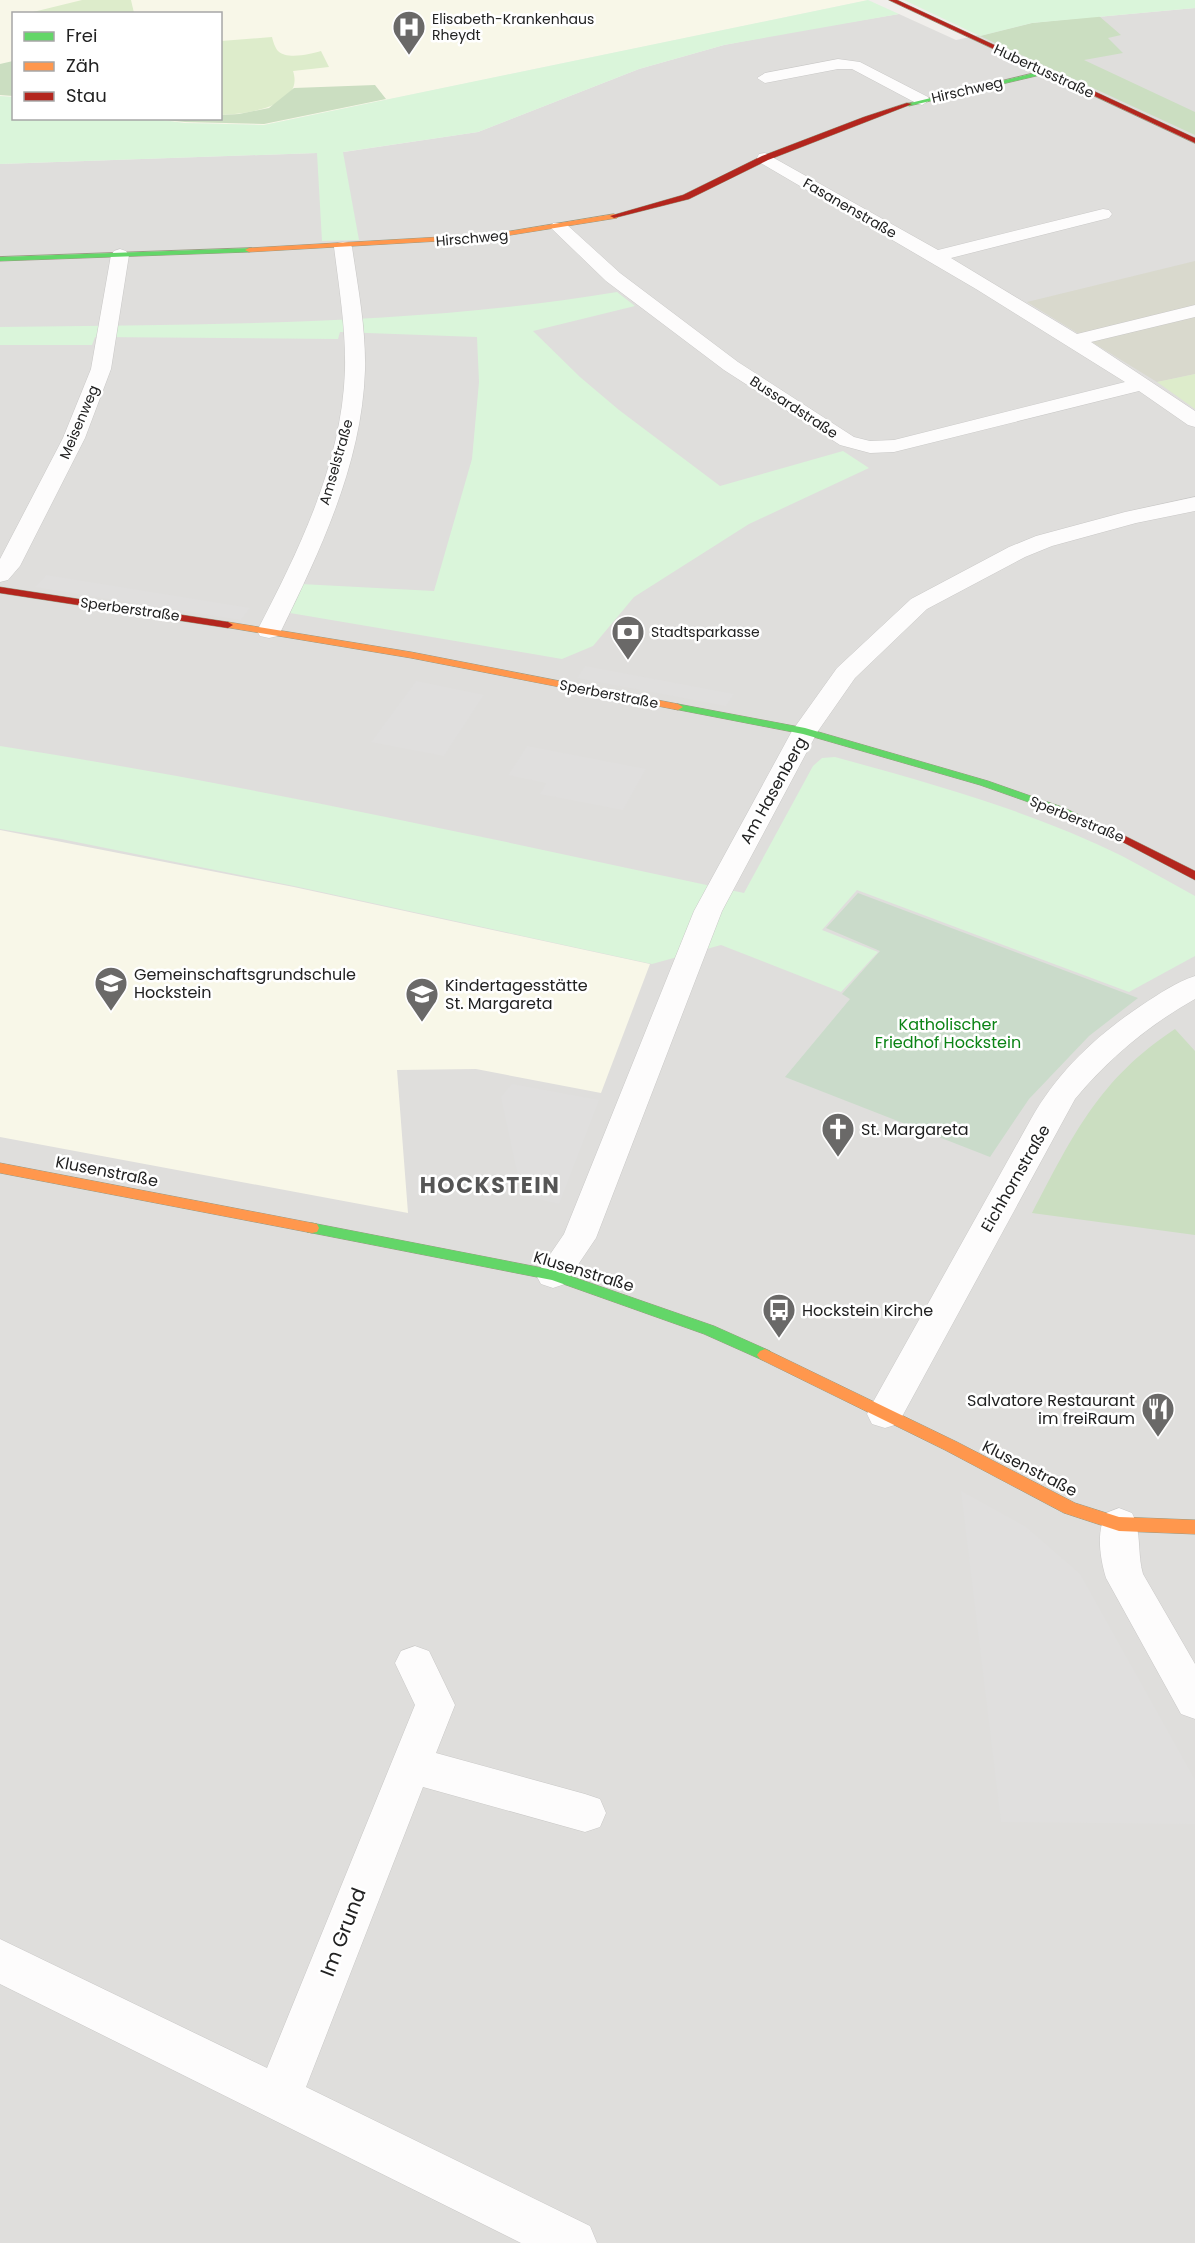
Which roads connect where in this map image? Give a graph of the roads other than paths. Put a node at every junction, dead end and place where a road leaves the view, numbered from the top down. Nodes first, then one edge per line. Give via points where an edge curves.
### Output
1 (892, 0) edge
2 (1047, 72) junction
3 (765, 78) dead end
4 (922, 100) junction
5 (1195, 141) edge
6 (765, 158) junction
7 (1103, 214) dead end
8 (559, 227) junction
9 (343, 247) junction
10 (120, 255) junction
11 (934, 257) junction
12 (0, 259) edge
13 (1195, 310) edge
14 (1075, 340) junction
15 (1143, 384) junction
16 (1195, 421) edge
17 (1192, 507) edge
18 (0, 575) edge
19 (0, 590) edge
20 (269, 631) junction
21 (806, 731) junction
22 (1195, 876) edge
23 (1195, 986) edge
24 (0, 1167) edge
25 (553, 1275) junction
26 (885, 1414) junction
27 (1119, 1524) junction
28 (1195, 1527) edge
29 (415, 1663) dead end
30 (1195, 1701) edge
31 (410, 1765) junction
32 (585, 1813) dead end
33 (0, 1960) edge
34 (278, 2099) junction
35 (573, 2243) edge

1 - 2 street, Hubertusstraße
2 - 4 street, Hirschweg
2 - 5 street, Hubertusstraße
3 - 4 street, Hirschweg via 838,64 855,66
4 - 6 street, Hirschweg via 866,117
6 - 8 street, Hirschweg via 669,202
6 - 11 street, Fasanenstraße
7 - 11 street
8 - 9 street, Hirschweg
8 - 15 street, Bussardstraße via 613,277 731,366 847,441 870,447 894,446
9 - 10 street, Hirschweg
9 - 20 street, Amselstraße via 355,370 348,431 331,492
10 - 12 street, Hirschweg
10 - 18 street, Meisenweg via 101,369 74,438
11 - 14 street, Fasanenstraße
13 - 14 street
14 - 15 street, Fasanenstraße
15 - 16 street, Fasanenstraße
17 - 21 street, Am Hasenberg via 1044,541 919,604 846,673
19 - 20 street, Sperberstraße
20 - 21 street, Sperberstraße
21 - 22 street, Sperberstraße via 1058,809 1133,842
21 - 25 street, Am Hasenberg via 708,911 579,1238
23 - 26 street, Eichhornstraße via 1161,1005 1111,1043 1064,1092
24 - 25 street, Klusenstraße
25 - 26 street, Klusenstraße via 709,1330
26 - 27 street, Klusenstraße via 1070,1508
27 - 28 street, Klusenstraße
27 - 30 street via 1125,1578
29 - 31 street, Im Grund via 435,1706
31 - 32 street
31 - 34 street, Im Grund
33 - 34 street
34 - 35 street

